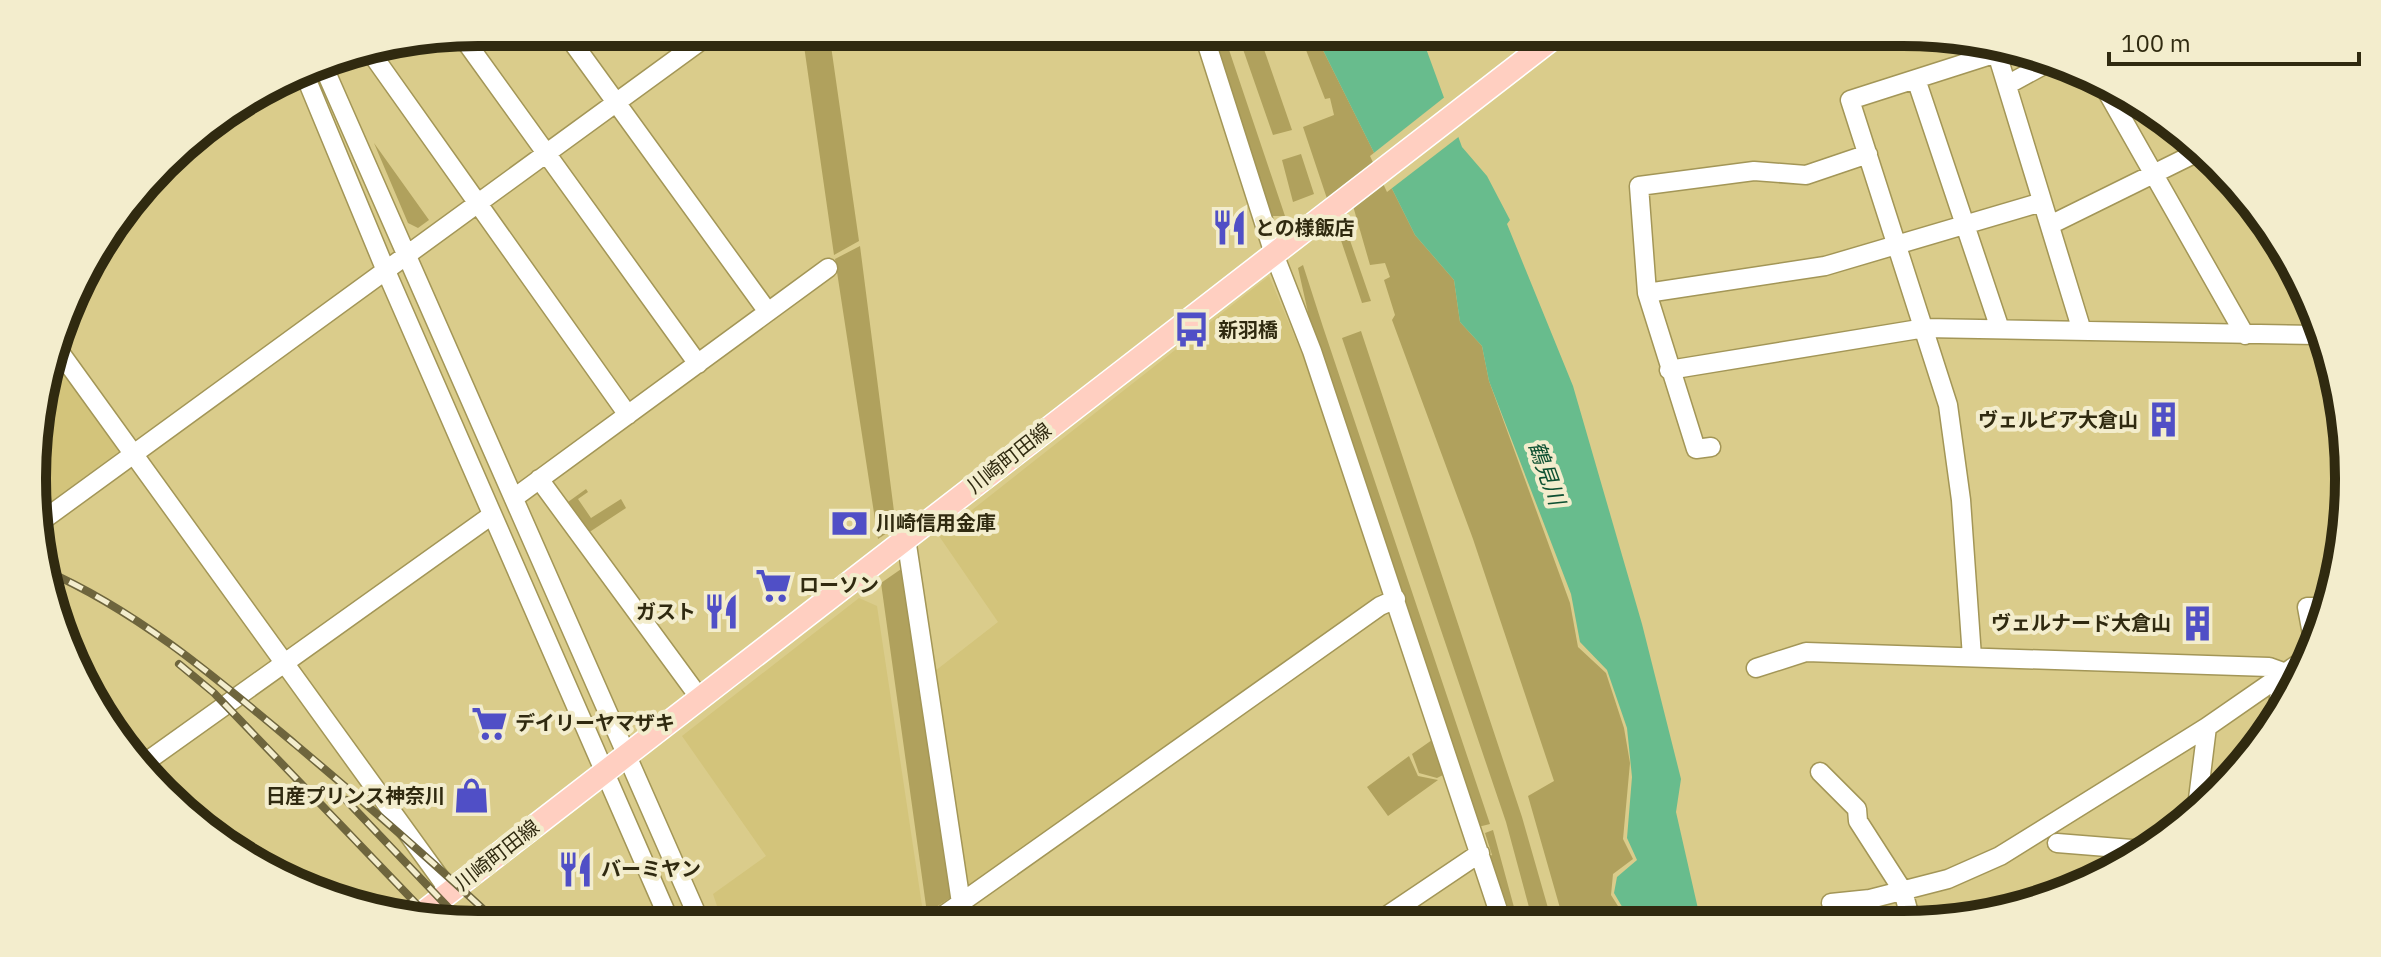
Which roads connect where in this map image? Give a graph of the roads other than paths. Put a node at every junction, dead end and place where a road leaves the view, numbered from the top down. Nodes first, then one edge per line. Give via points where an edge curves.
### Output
1 (469, 46) edge
2 (575, 46) edge
3 (694, 46) edge
4 (1207, 46) edge
5 (1542, 46) edge
6 (1986, 54) edge
7 (1998, 57) edge
8 (375, 59) edge
9 (2038, 68) edge
10 (327, 74) edge
11 (1916, 79) junction
12 (308, 82) edge
13 (2007, 85) junction
14 (2112, 100) edge
15 (616, 102) junction
16 (546, 154) junction
17 (1868, 154) junction
18 (2191, 156) edge
19 (2154, 174) junction
20 (2042, 202) junction
21 (478, 204) junction
22 (1965, 225) junction
23 (2050, 225) junction
24 (1897, 244) junction
25 (1274, 254) junction
26 (407, 255) junction
27 (828, 268) dead end
28 (386, 271) junction
29 (1647, 293) junction
30 (768, 312) junction
31 (1925, 328) junction
32 (2000, 329) junction
33 (2082, 331) junction
34 (2245, 335) junction
35 (2310, 335) edge
36 (64, 358) edge
37 (698, 364) junction
38 (1669, 370) junction
39 (628, 415) junction
40 (1711, 447) dead end
41 (133, 455) junction
42 (539, 479) junction
43 (514, 498) junction
44 (492, 515) junction
45 (48, 516) edge
46 (906, 538) junction
47 (1396, 599) junction
48 (2315, 607) edge
49 (2310, 623) edge
50 (1972, 657) junction
51 (286, 662) junction
52 (2291, 667) edge
53 (1756, 668) dead end
54 (2283, 672) junction
55 (2281, 688) edge
56 (699, 697) junction
57 (2207, 727) junction
58 (626, 753) junction
59 (149, 759) edge
60 (603, 771) junction
61 (1820, 772) dead end
62 (2199, 793) edge
63 (2057, 843) dead end
64 (2126, 849) edge
65 (1480, 853) junction
66 (1903, 891) junction
67 (450, 892) junction
68 (961, 903) junction
69 (1831, 903) dead end
70 (429, 908) edge
71 (665, 911) edge
72 (695, 911) edge
73 (950, 911) edge
74 (964, 911) edge
75 (1394, 911) edge
76 (1498, 911) edge
77 (1908, 911) edge

1 - 16 street
2 - 15 street
3 - 15 street
4 - 25 street
5 - 25 main road, 川崎町田線
6 - 11 street
7 - 13 street
8 - 21 street
9 - 13 street
10 - 26 street
11 - 17 street via 1850,100
11 - 22 street
12 - 28 street
13 - 20 street
14 - 19 street
15 - 16 street
15 - 30 street
16 - 21 street
16 - 37 street
17 - 24 street
17 - 29 street via 1806,175 1754,171 1639,186
18 - 19 street
19 - 23 street
19 - 34 street
20 - 22 street
20 - 23 street
21 - 26 street
21 - 39 street
22 - 24 street
22 - 32 street
23 - 33 street
24 - 29 street via 1825,266
24 - 31 street
25 - 46 main road, 川崎町田線
25 - 47 street
26 - 28 street
26 - 43 street
27 - 30 street
28 - 41 street
28 - 44 street
29 - 38 street
30 - 37 street
31 - 32 street
31 - 38 street
31 - 50 street via 1948,405
32 - 33 street
33 - 34 street
34 - 35 street
36 - 41 street
37 - 39 street
38 - 40 street via 1696,449
39 - 42 street
41 - 45 street
41 - 51 street
42 - 43 street
42 - 56 street
43 - 58 street
44 - 51 street
44 - 60 street
46 - 56 main road, 川崎町田線
46 - 68 street
47 - 65 street
47 - 68 street
48 - 49 street via 2307,607
50 - 53 street via 1806,652
50 - 54 street via 2269,667
51 - 59 street
51 - 67 street
52 - 54 street
54 - 55 street
54 - 57 street
56 - 58 main road, 川崎町田線
57 - 62 street
57 - 66 street via 2000,856
58 - 60 main road, 川崎町田線
58 - 72 street
60 - 67 main road, 川崎町田線
60 - 71 street
61 - 66 street via 1857,809 1858,821
63 - 64 street
65 - 75 street
65 - 76 street
66 - 69 street
66 - 77 street
67 - 70 main road, 川崎町田線
68 - 73 street
68 - 74 street

